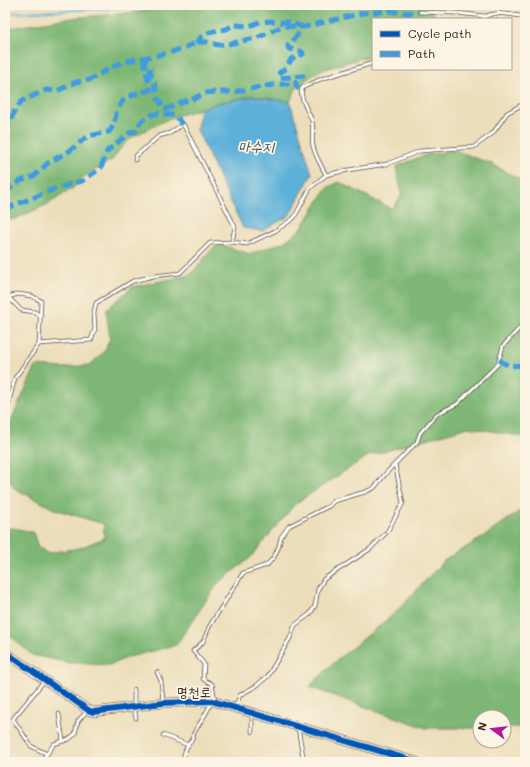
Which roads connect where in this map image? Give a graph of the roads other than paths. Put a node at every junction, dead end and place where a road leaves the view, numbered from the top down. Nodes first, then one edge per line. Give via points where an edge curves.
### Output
1 (420, 12) dead end
2 (485, 16) joint
3 (525, 17) edge
4 (372, 63) edge
5 (525, 103) edge
6 (135, 160) dead end
7 (326, 176) junction
8 (232, 242) junction
9 (6, 297) edge
10 (41, 316) junction
11 (525, 322) edge
12 (39, 344) junction
13 (5, 417) edge
14 (395, 464) junction
15 (5, 652) edge
16 (157, 672) dead end
17 (45, 680) junction
18 (134, 689) dead end
19 (214, 701) junction
20 (163, 703) junction
21 (134, 706) junction
22 (235, 708) junction
23 (88, 710) junction
24 (252, 713) junction
25 (59, 714) dead end
26 (136, 718) dead end
27 (298, 727) junction
28 (252, 732) dead end
29 (163, 735) dead end
30 (63, 741) junction
31 (188, 745) junction
32 (47, 754) junction
33 (41, 762) edge
34 (183, 762) edge
35 (304, 762) edge
36 (417, 762) edge

1 - 2 lane
2 - 3 lane via 493,13
4 - 7 lane via 321,79 302,88 312,122 313,147
5 - 7 lane via 507,113 493,133 474,147 420,151 387,164
6 - 8 lane via 136,156 159,136 170,133 183,124 235,227
7 - 8 lane via 310,188 294,218 275,231 247,244
8 - 12 lane via 210,243 180,273 133,281 96,303 95,329 91,340
9 - 10 lane via 21,310 35,312
9 - 10 lane via 18,294 32,296 41,301
10 - 12 lane
11 - 14 lane via 503,346 498,364 457,404 437,414 420,433 417,442
12 - 13 lane via 15,378
14 - 19 lane via 374,488 334,501 289,526 281,537 274,557 267,565 243,573 209,627 203,642 194,651 204,664 203,679 212,684
14 - 22 lane via 403,503 387,532 370,549 324,579 318,589 315,606 310,614 295,625 268,676 240,695
15 - 17 street
16 - 20 lane, 명천로
17 - 23 street
17 - 32 lane via 13,719 31,746
18 - 21 lane
19 - 20 street, 명천로
19 - 22 street, 명천로
19 - 31 lane
20 - 21 street, 명천로
21 - 23 street, 명천로 via 93,712
21 - 26 lane
22 - 24 street, 명천로
23 - 30 lane via 78,721 75,734
24 - 27 street, 명천로
24 - 28 lane
25 - 30 lane
27 - 35 lane
27 - 36 street, 명천로
29 - 31 lane
30 - 32 lane via 54,744
31 - 34 lane
32 - 33 lane

